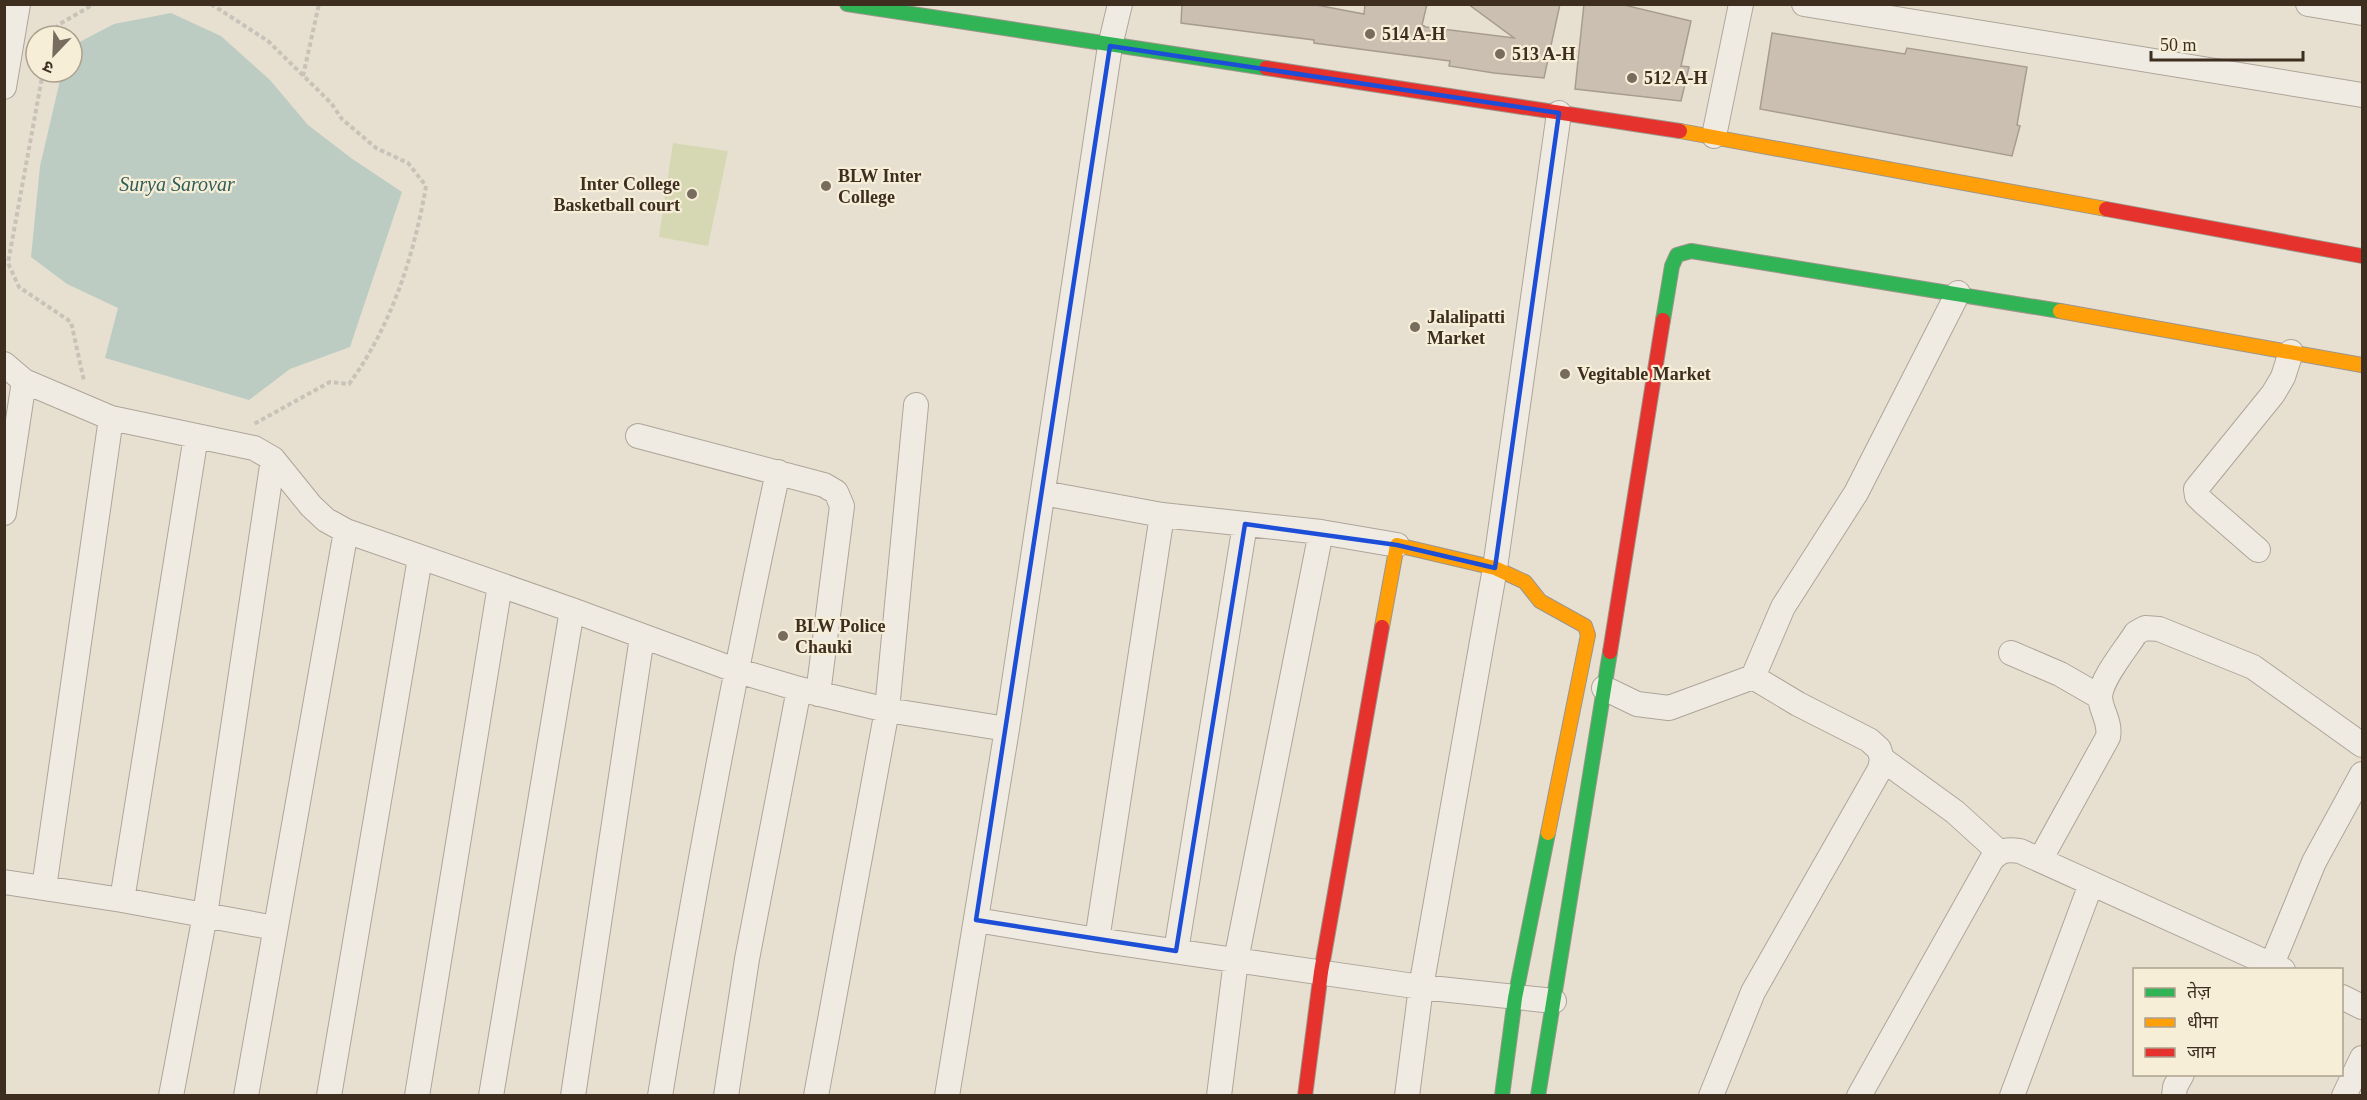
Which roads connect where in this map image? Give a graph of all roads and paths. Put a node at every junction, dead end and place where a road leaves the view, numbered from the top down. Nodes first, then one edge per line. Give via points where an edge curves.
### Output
1 (18, 4) edge
2 (94, 4) edge
3 (211, 4) edge
4 (319, 4) edge
5 (847, 4) edge
6 (1120, 4) edge
7 (1741, 4) edge
8 (1804, 4) edge
9 (2308, 4) edge
10 (2362, 14) edge
11 (60, 24) edge
12 (1110, 46) junction
13 (303, 77) junction
14 (41, 84) edge
15 (4, 87) edge
16 (2362, 94) edge
17 (1559, 113) junction
18 (1714, 136) junction
19 (2362, 256) edge
20 (1958, 293) junction
21 (2291, 352) junction
22 (4, 364) edge
23 (2362, 365) edge
24 (24, 381) junction
25 (93, 385) dead end
26 (916, 405) dead end
27 (111, 418) junction
28 (247, 428) dead end
29 (196, 436) junction
30 (638, 436) dead end
31 (273, 459) junction
32 (778, 472) junction
33 (1043, 493) junction
34 (4, 513) edge
35 (1162, 515) junction
36 (1245, 524) junction
37 (346, 531) junction
38 (1321, 532) junction
39 (1397, 545) junction
40 (2258, 550) dead end
41 (420, 558) junction
42 (1495, 568) junction
43 (500, 585) junction
44 (572, 610) junction
45 (642, 637) junction
46 (2011, 653) dead end
47 (735, 670) junction
48 (1753, 677) junction
49 (1604, 688) junction
50 (808, 691) junction
51 (2100, 697) junction
52 (887, 710) junction
53 (1007, 729) junction
54 (2362, 745) edge
55 (1882, 759) junction
56 (2362, 774) edge
57 (1999, 852) junction
58 (2040, 860) junction
59 (4, 882) edge
60 (2091, 884) junction
61 (44, 888) junction
62 (122, 900) junction
63 (204, 915) junction
64 (976, 920) junction
65 (275, 928) junction
66 (1097, 940) junction
67 (1176, 951) junction
68 (1236, 960) junction
69 (2245, 962) edge
70 (2278, 967) edge
71 (1321, 972) junction
72 (1421, 987) junction
73 (1515, 998) junction
74 (2343, 998) edge
75 (1554, 1001) junction
76 (2362, 1007) edge
77 (2362, 1058) edge
78 (2181, 1076) edge
79 (171, 1095) edge
80 (246, 1095) edge
81 (329, 1095) edge
82 (417, 1095) edge
83 (491, 1095) edge
84 (573, 1095) edge
85 (660, 1095) edge
86 (726, 1095) edge
87 (816, 1095) edge
88 (947, 1095) edge
89 (1220, 1095) edge
90 (1305, 1095) edge
91 (1407, 1095) edge
92 (1502, 1095) edge
93 (1538, 1095) edge
94 (1711, 1095) edge
95 (1859, 1095) edge
96 (2012, 1095) edge
97 (2174, 1095) edge
98 (2344, 1095) edge

1 - 15 street
2 - 11 path
3 - 13 path via 268,41
4 - 13 path
5 - 12 street
6 - 12 street
7 - 18 street
8 - 16 street
9 - 10 street
12 - 17 street
12 - 33 street
13 - 28 path via 342,119 376,148 408,163 426,186 394,306 365,363 349,384 330,382
14 - 25 path via 8,263 19,287 71,322 83,380
17 - 18 street
17 - 42 street
18 - 19 street
20 - 21 street
20 - 48 street via 1856,493 1782,607
20 - 49 street via 1690,251 1677,255 1672,266
21 - 23 street
21 - 40 street via 2273,394 2196,489 2204,503
22 - 24 street
24 - 27 street
24 - 34 street
26 - 52 street
27 - 29 street
27 - 61 street
29 - 31 street via 254,448
29 - 62 street
30 - 32 street
31 - 37 street via 311,506
31 - 63 street
32 - 47 street
32 - 50 street via 824,485 836,492 842,506
33 - 35 street
33 - 53 street
35 - 36 street
35 - 66 street
36 - 38 street
36 - 67 street
37 - 41 street
37 - 65 street
38 - 39 street
38 - 68 street
39 - 42 street
39 - 71 street
41 - 43 street
41 - 81 street
42 - 72 street
42 - 73 street via 1525,582 1540,601 1585,626 1588,635
43 - 44 street
43 - 82 street
44 - 45 street
44 - 83 street
45 - 47 street
45 - 84 street
46 - 51 street
47 - 50 street
47 - 85 street
48 - 49 street via 1669,708 1637,704
48 - 55 street via 1869,740 1879,749
49 - 75 street
50 - 52 street
50 - 86 street via 747,959
51 - 54 street via 2111,670 2136,633 2145,628 2159,629 2253,667
51 - 58 street via 2110,728 2108,737
52 - 53 street
52 - 87 street
53 - 64 street
55 - 57 street via 1955,812
55 - 94 street via 1880,769 1753,992
56 - 70 street via 2311,869
57 - 58 street via 2020,851
57 - 95 street
58 - 60 street
59 - 61 street
60 - 69 street
60 - 96 street
61 - 62 street
62 - 63 street
63 - 65 street
63 - 79 street
64 - 66 street
64 - 88 street
65 - 80 street
66 - 67 street
67 - 68 street
68 - 71 street
68 - 89 street
69 - 70 street
71 - 72 street
71 - 90 street
72 - 73 street
72 - 91 street
73 - 75 street
73 - 92 street
74 - 76 street
75 - 93 street
77 - 98 street
78 - 97 street

